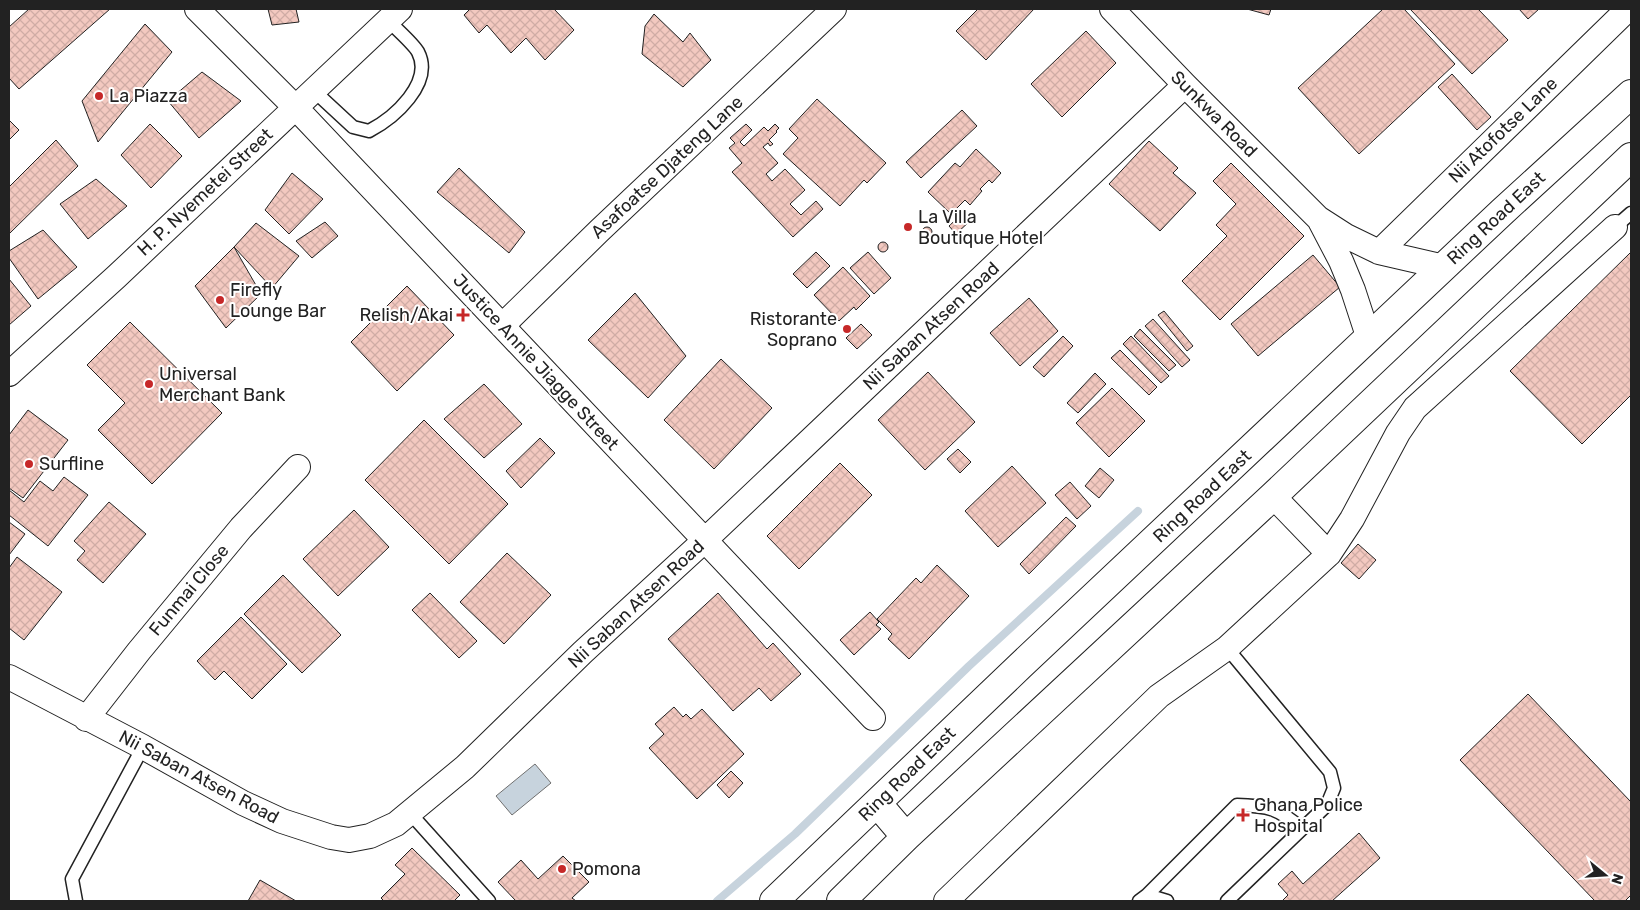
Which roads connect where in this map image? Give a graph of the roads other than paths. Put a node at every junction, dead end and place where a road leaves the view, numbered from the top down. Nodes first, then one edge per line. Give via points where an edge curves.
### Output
1 (198, 9) edge
2 (834, 9) edge
3 (1112, 9) edge
4 (1628, 9) edge
5 (394, 14) edge
6 (1185, 86) junction
7 (313, 90) junction
8 (1631, 94) edge
9 (296, 107) junction
10 (1631, 157) edge
11 (1318, 218) junction
12 (1623, 220) edge
13 (1379, 252) junction
14 (1444, 267) junction
15 (502, 326) junction
16 (1369, 339) junction
17 (9, 374) edge
18 (298, 467) dead end
19 (1273, 496) junction
20 (704, 541) junction
21 (1329, 554) junction
22 (1227, 648) junction
23 (9, 676) edge
24 (873, 718) dead end
25 (86, 719) junction
26 (143, 747) junction
27 (877, 803) junction
28 (409, 812) junction
29 (1302, 829) junction
30 (906, 837) junction
31 (1143, 898) edge
32 (76, 901) edge
33 (489, 901) edge
34 (774, 901) edge
35 (841, 901) edge
36 (946, 901) edge
37 (1167, 901) edge
38 (1227, 901) edge

1 - 9 street, Justice Annie Jiagge Street
2 - 15 street, Asafoatse Djateng Lane
3 - 6 street, Sunkwa Road
4 - 13 street, Nii Atofotse Lane
5 - 7 street, H. P. Nyemetei Street
5 - 7 lane via 418,51 423,71 417,89 384,123 369,131 353,127
6 - 11 street, Sunkwa Road
6 - 20 street, Nii Saban Atsen Road
7 - 9 street, H. P. Nyemetei Street
8 - 14 main road, Ring Road East
9 - 15 street, Justice Annie Jiagge Street
9 - 17 street, H. P. Nyemetei Street
10 - 19 main road
11 - 13 street, Sunkwa Road
11 - 16 street, Sunkwa Road via 1341,261
12 - 21 street via 1415,408
13 - 14 street, Sunkwa Road
14 - 16 main road, Ring Road East
15 - 20 street, Justice Annie Jiagge Street
16 - 27 main road, Ring Road East
18 - 25 street, Funmai Close via 241,528
19 - 21 street
19 - 30 main road
20 - 24 street, Justice Annie Jiagge Street
20 - 28 street, Nii Saban Atsen Road via 466,766
21 - 22 street
22 - 29 lane via 1330,772 1334,788 1327,805
22 - 36 street via 1159,696
23 - 25 street, Nii Saban Atsen Road
25 - 26 street, Nii Saban Atsen Road
26 - 28 street, Nii Saban Atsen Road via 243,804 331,837 349,840 370,836 396,824
26 - 32 lane via 72,879
27 - 30 main road
27 - 34 main road, Ring Road East
28 - 33 lane
29 - 31 lane via 1277,811 1261,806 1237,805
29 - 38 lane
30 - 35 main road
31 - 37 lane

